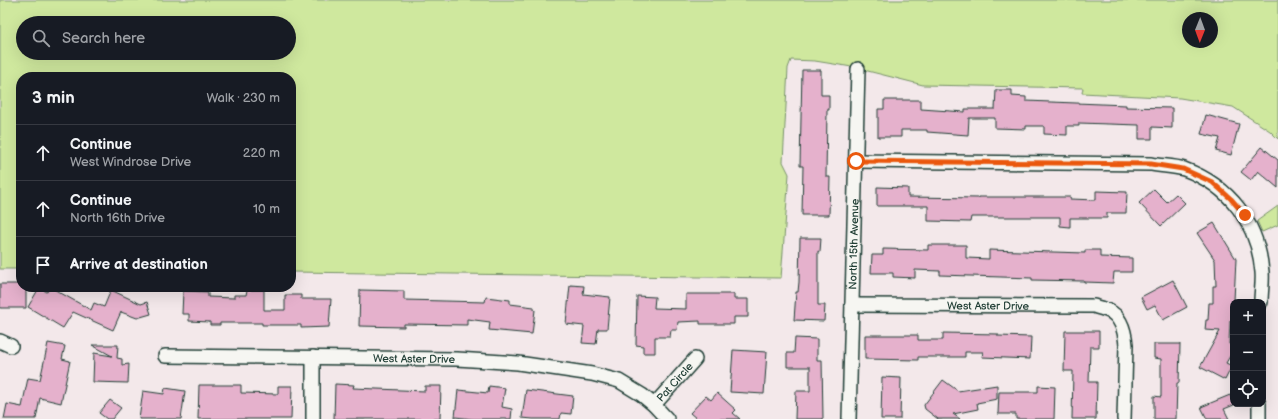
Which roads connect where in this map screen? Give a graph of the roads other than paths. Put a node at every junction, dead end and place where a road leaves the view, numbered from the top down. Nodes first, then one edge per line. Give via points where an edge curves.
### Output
1 (858, 69) dead end
2 (856, 161) junction
3 (1261, 299) edge
4 (852, 305) junction
5 (165, 356) dead end
6 (313, 357) junction
7 (695, 359) dead end
8 (654, 405) junction
9 (1259, 407) edge
10 (313, 419) edge
11 (667, 419) edge
12 (849, 419) edge
13 (1124, 419) edge
14 (1259, 419) edge

1 - 2 street, North 15th Avenue
2 - 3 street via 1151,164 1183,169 1212,182 1245,215 1260,252 1263,273
2 - 4 street, North 15th Avenue
4 - 12 street, North 15th Avenue
4 - 13 street, West Aster Drive via 1094,306 1110,311 1119,320 1125,333
5 - 6 street, West Aster Drive
6 - 8 street, West Aster Drive via 485,360 563,369 619,381
6 - 10 street
7 - 8 street, Pat Circle
8 - 11 street, West Aster Drive
9 - 14 street

